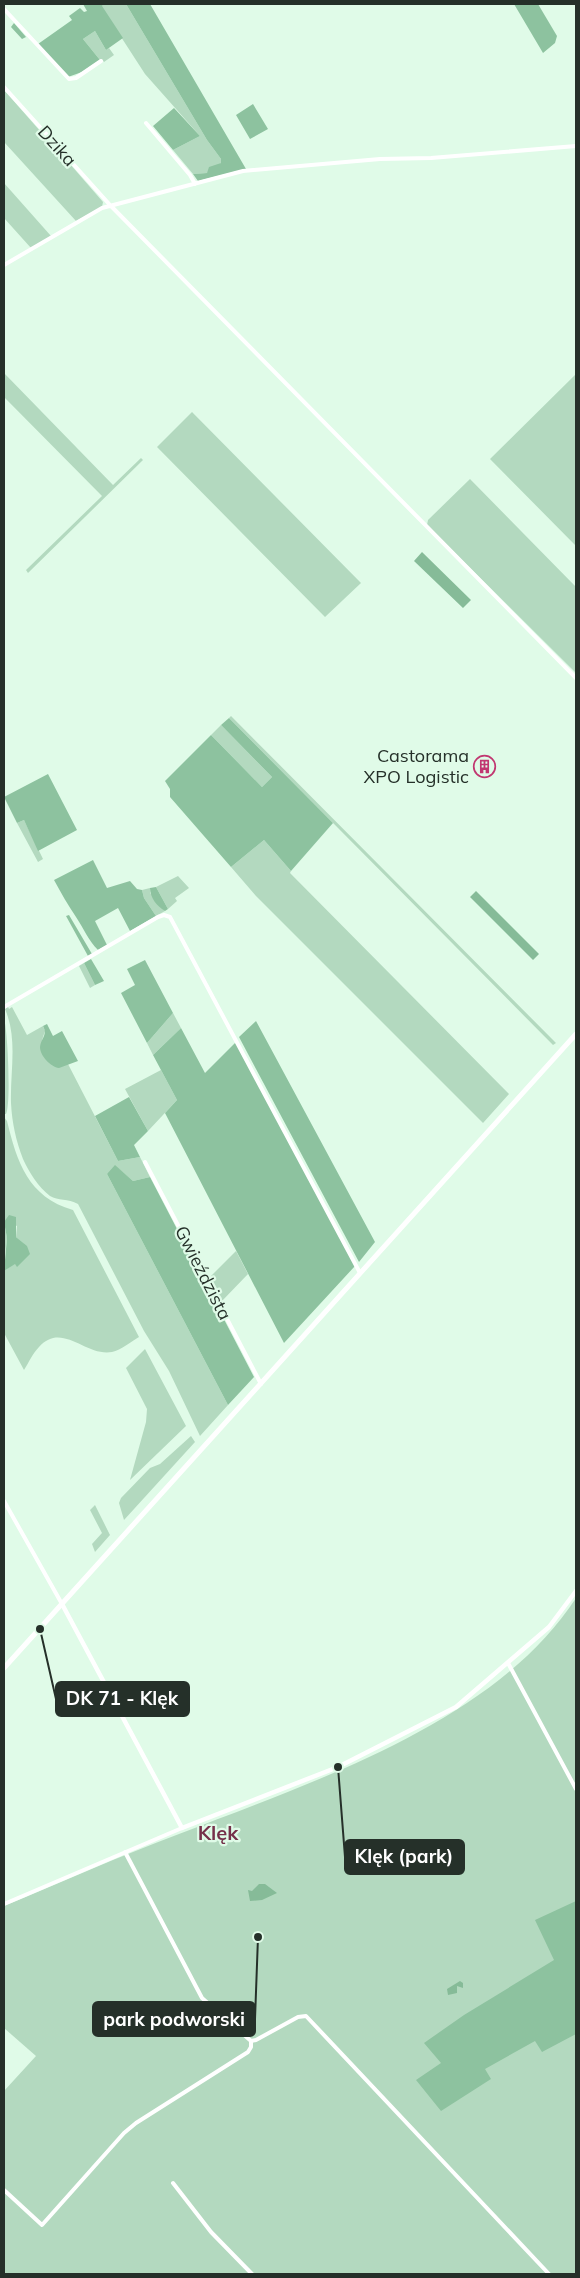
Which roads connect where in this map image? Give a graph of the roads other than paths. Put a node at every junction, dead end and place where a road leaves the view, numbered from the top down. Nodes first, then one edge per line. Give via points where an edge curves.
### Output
1 (4, 9) edge
2 (101, 61) dead end
3 (4, 87) edge
4 (146, 123) dead end
5 (576, 146) edge
6 (195, 184) junction
7 (110, 206) junction
8 (4, 264) edge
9 (576, 678) edge
10 (4, 1007) edge
11 (576, 1034) edge
12 (145, 1162) dead end
13 (360, 1273) junction
14 (260, 1384) junction
15 (4, 1501) edge
16 (576, 1592) edge
17 (62, 1604) junction
18 (508, 1663) junction
19 (4, 1668) edge
20 (576, 1789) edge
21 (182, 1828) junction
22 (125, 1852) junction
23 (4, 1904) edge
24 (251, 2041) junction
25 (173, 2183) dead end
26 (4, 2190) edge
27 (252, 2274) edge
28 (550, 2274) edge

1 - 2 street via 69,79 76,78
3 - 7 street, Dzika
4 - 6 street
5 - 6 street via 243,171
6 - 7 street
7 - 8 street
7 - 9 street, Dzika
10 - 13 street via 158,917 170,917
11 - 13 main road
12 - 14 street, Gwieździsta
13 - 14 main road
14 - 17 main road
15 - 17 street
16 - 18 street via 555,1621
17 - 19 main road
17 - 21 street
18 - 20 street
18 - 21 street via 456,1707 390,1741 322,1774
21 - 22 street
22 - 23 street
22 - 24 street via 202,1998
24 - 26 street via 248,2052 124,2133 42,2225
24 - 28 street via 306,2016
25 - 27 street via 210,2232

